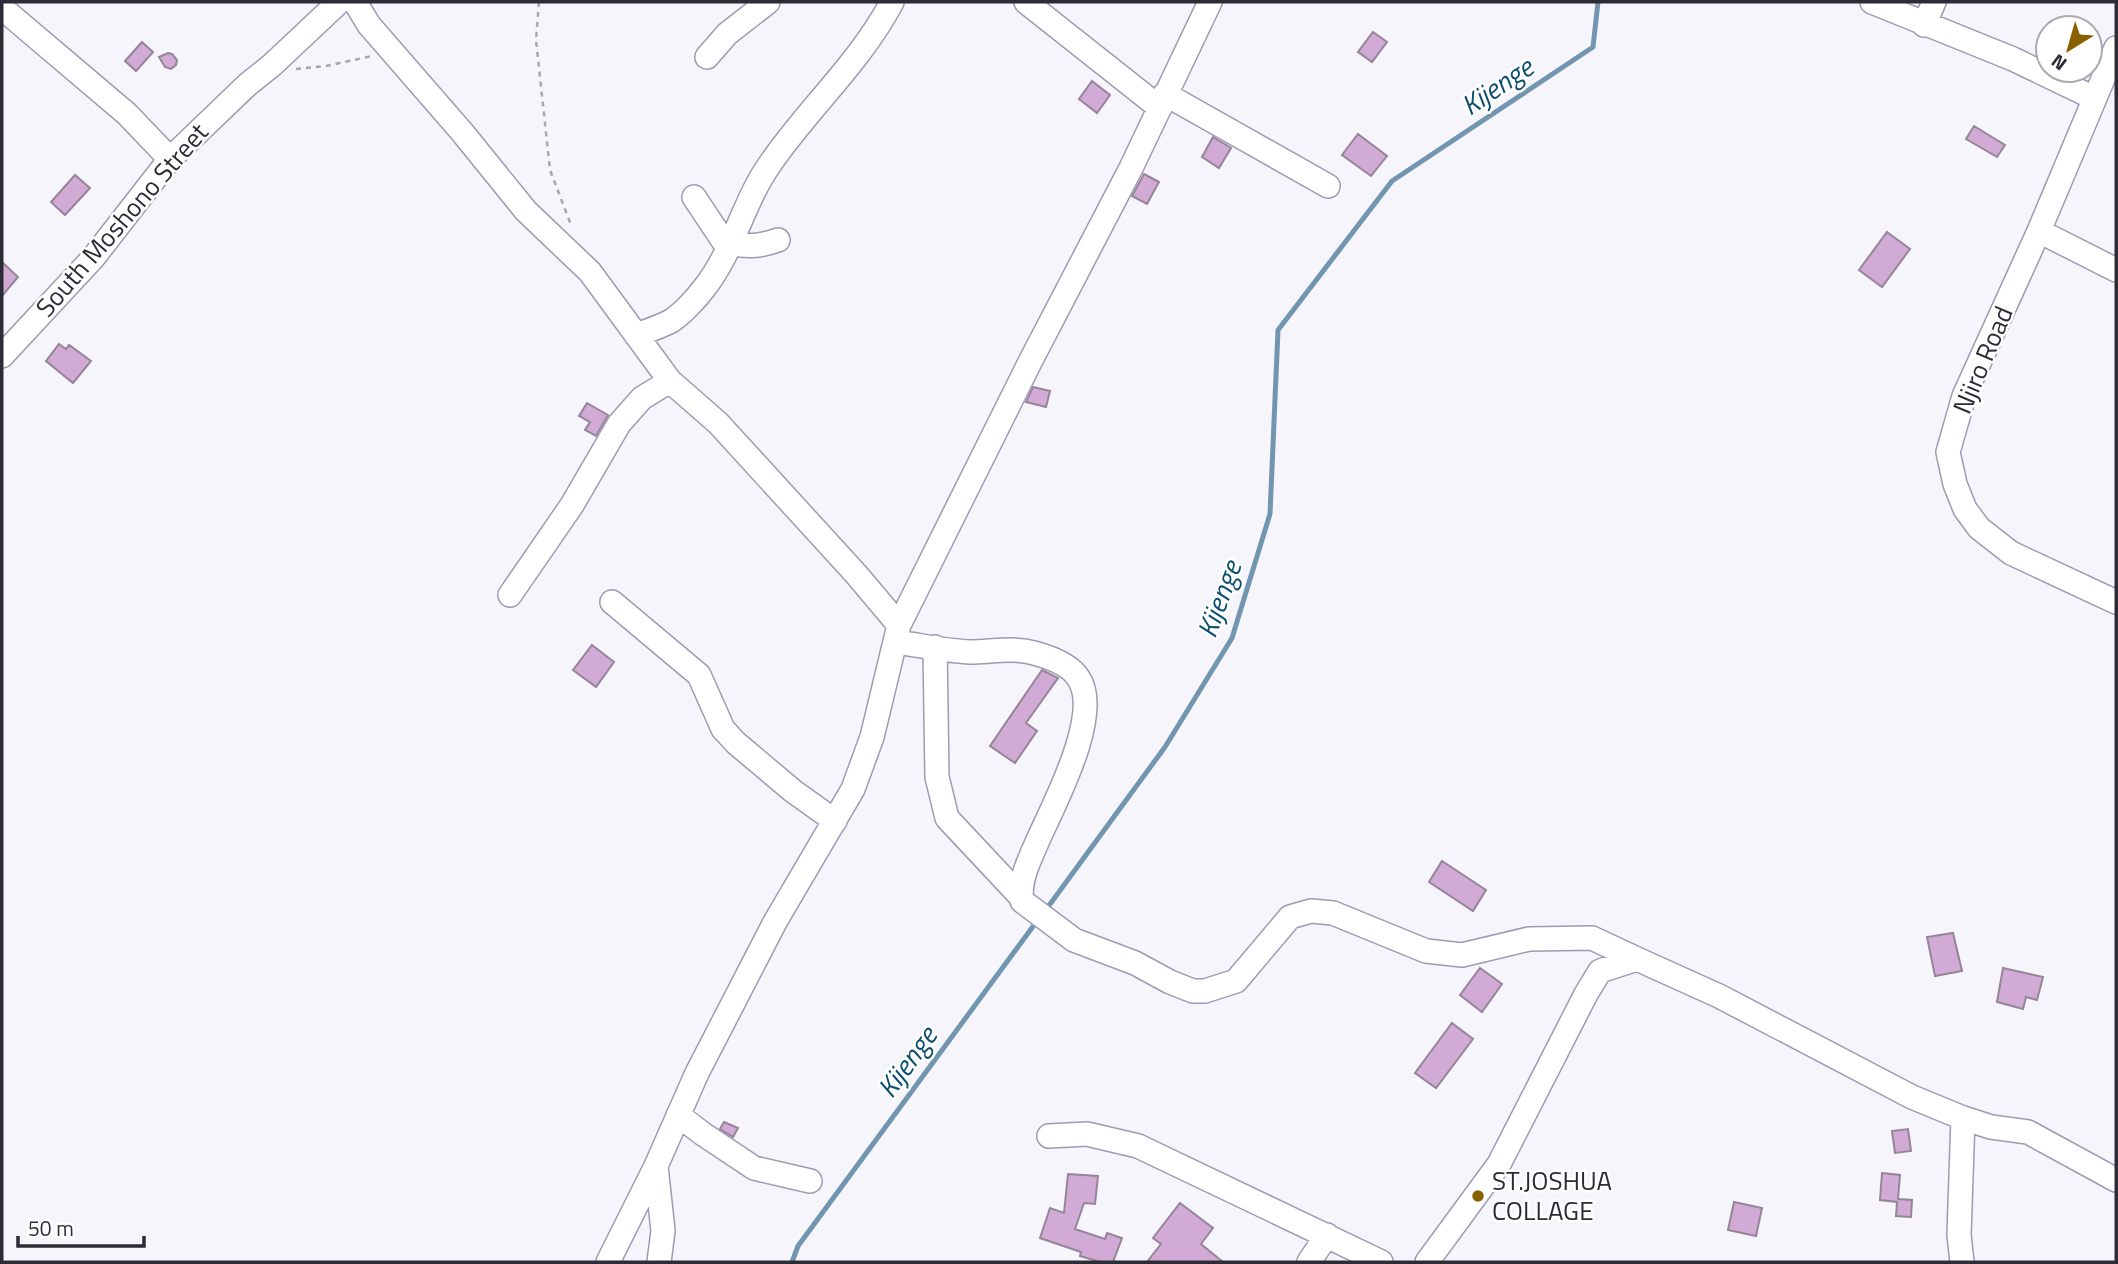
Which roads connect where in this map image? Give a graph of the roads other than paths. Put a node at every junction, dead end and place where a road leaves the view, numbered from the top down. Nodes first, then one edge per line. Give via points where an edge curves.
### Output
1 (339, 2) edge
2 (355, 2) edge
3 (768, 2) edge
4 (892, 2) edge
5 (1026, 2) edge
6 (1210, 2) edge
7 (1872, 2) edge
8 (1934, 2) edge
9 (2, 8) edge
10 (1924, 25) junction
11 (2116, 48) edge
12 (707, 57) dead end
13 (2094, 98) junction
14 (1162, 101) junction
15 (170, 159) junction
16 (1328, 186) dead end
17 (694, 197) dead end
18 (2039, 231) junction
19 (778, 240) dead end
20 (730, 246) junction
21 (2116, 270) edge
22 (636, 335) junction
23 (2, 356) edge
24 (670, 381) junction
25 (510, 595) dead end
26 (612, 602) dead end
27 (2116, 602) edge
28 (897, 634) junction
29 (935, 647) junction
30 (835, 821) junction
31 (1022, 900) junction
32 (1637, 959) junction
33 (678, 1115) junction
34 (1963, 1118) junction
35 (1049, 1136) dead end
36 (656, 1166) junction
37 (2116, 1180) edge
38 (810, 1181) dead end
39 (1327, 1235) junction
40 (608, 1262) edge
41 (659, 1262) edge
42 (1309, 1262) edge
43 (1381, 1262) edge
44 (1427, 1262) edge
45 (1962, 1262) edge

1 - 15 street, South Moshono Street
2 - 22 street via 369,25 526,211 590,272
3 - 12 street via 727,34
4 - 20 street via 841,79 769,166
5 - 14 street
6 - 14 street
7 - 10 street
8 - 10 street
9 - 15 street via 127,114
10 - 13 street
11 - 13 street, Njiro Road
13 - 18 street, Njiro Road
14 - 16 street
14 - 28 street
15 - 23 street, South Moshono Street via 93,258
17 - 20 street
18 - 21 street
18 - 27 street, Njiro Road via 1964,396 1948,452 1965,509 1979,528 2011,553
19 - 20 street via 762,246
20 - 22 street via 705,288 672,320
22 - 24 street
24 - 25 street via 642,398 620,424
24 - 28 street via 718,423 856,574
26 - 30 street via 699,675 723,729 736,743
28 - 29 street
28 - 30 street via 872,737 853,789
29 - 31 street via 937,778 947,818
29 - 31 street via 1032,652 1061,664 1081,682 1085,712 1076,752 1029,860
30 - 33 street via 775,922
31 - 32 street via 1083,944 1193,991 1236,981 1290,917 1311,911 1333,913 1426,951 1462,955 1529,939 1592,938
32 - 34 street
32 - 44 street via 1600,971 1500,1164
33 - 36 street
33 - 38 street via 754,1168
34 - 37 street via 2028,1132
34 - 45 street
35 - 39 street via 1087,1134 1138,1146
36 - 40 street
36 - 41 street via 663,1231
39 - 42 street
39 - 43 street

